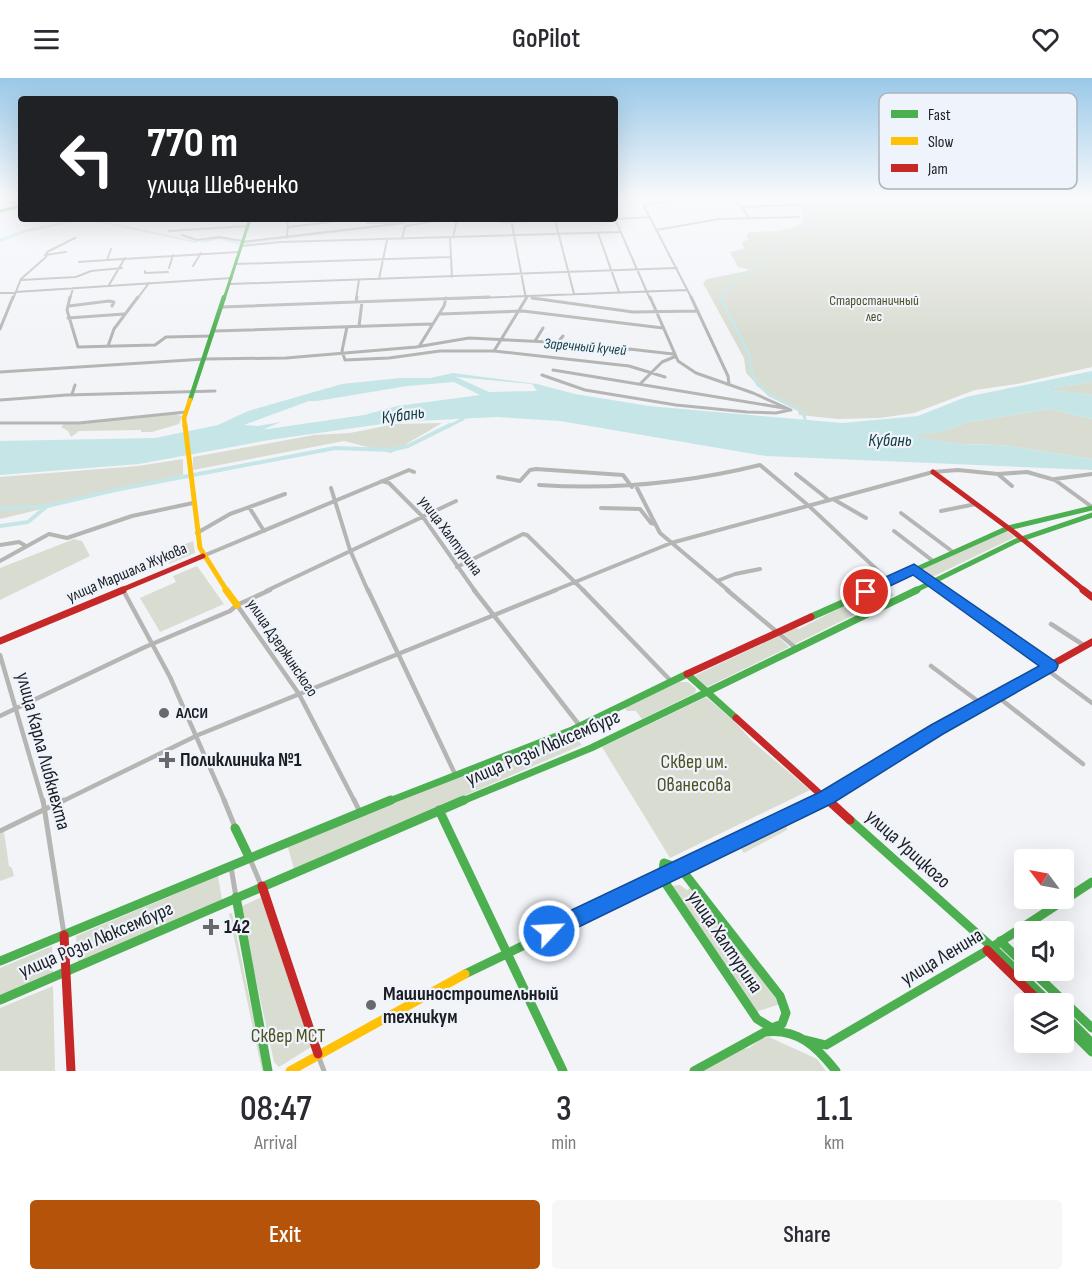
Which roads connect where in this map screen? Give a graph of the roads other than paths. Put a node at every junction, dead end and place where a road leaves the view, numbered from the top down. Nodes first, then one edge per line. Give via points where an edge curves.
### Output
1 (62, 244) edge
2 (246, 244) edge
3 (250, 244) edge
4 (386, 244) edge
5 (451, 244) edge
6 (516, 244) edge
7 (560, 244) edge
8 (602, 244) edge
9 (626, 244) edge
10 (664, 244) edge
11 (242, 245) junction
12 (111, 249) dead end
13 (66, 252) dead end
14 (201, 253) junction
15 (45, 255) junction
16 (173, 255) junction
17 (156, 256) junction
18 (450, 257) junction
19 (125, 258) junction
20 (107, 260) junction
21 (382, 260) junction
22 (78, 262) dead end
23 (152, 263) dead end
24 (236, 264) junction
25 (193, 266) dead end
26 (122, 268) junction
27 (169, 268) dead end
28 (677, 268) junction
29 (100, 270) junction
30 (638, 270) junction
31 (145, 271) dead end
32 (612, 272) junction
33 (568, 273) junction
34 (101, 275) dead end
35 (521, 275) junction
36 (452, 277) junction
37 (379, 279) junction
38 (21, 280) junction
39 (359, 280) junction
40 (231, 281) junction
41 (160, 282) junction
42 (149, 283) junction
43 (109, 285) junction
44 (73, 288) junction
45 (687, 290) junction
46 (647, 291) junction
47 (16, 292) junction
48 (619, 292) junction
49 (0, 293) edge
50 (574, 294) junction
51 (527, 297) junction
52 (446, 298) junction
53 (356, 302) junction
54 (362, 302) junction
55 (69, 306) junction
56 (112, 306) dead end
57 (222, 307) junction
58 (698, 311) junction
59 (518, 312) junction
60 (656, 313) junction
61 (125, 314) junction
62 (440, 314) junction
63 (68, 318) junction
64 (431, 324) junction
65 (359, 326) junction
66 (347, 327) junction
67 (543, 328) dead end
68 (664, 328) junction
69 (0, 329) edge
70 (213, 334) junction
71 (562, 336) dead end
72 (501, 338) junction
73 (535, 341) junction
74 (558, 342) junction
75 (108, 346) junction
76 (416, 347) junction
77 (342, 351) junction
78 (494, 351) junction
79 (418, 352) junction
80 (674, 356) junction
81 (206, 359) junction
82 (553, 370) dead end
83 (0, 372) edge
84 (651, 372) junction
85 (542, 375) dead end
86 (665, 377) dead end
87 (640, 384) junction
88 (729, 384) junction
89 (75, 385) dead end
90 (215, 391) dead end
91 (194, 392) junction
92 (72, 394) junction
93 (0, 400) edge
94 (791, 410) junction
95 (186, 412) junction
96 (0, 423) edge
97 (414, 472) dead end
98 (933, 472) junction
99 (796, 474) dead end
100 (998, 474) junction
101 (1092, 474) edge
102 (498, 477) dead end
103 (1054, 480) junction
104 (382, 481) junction
105 (539, 485) dead end
106 (1012, 486) dead end
107 (331, 488) dead end
108 (635, 488) junction
109 (285, 494) dead end
110 (831, 500) junction
111 (456, 501) dead end
112 (336, 502) junction
113 (193, 503) junction
114 (977, 504) junction
115 (809, 506) junction
116 (249, 507) junction
117 (601, 508) dead end
118 (1092, 508) edge
119 (941, 511) dead end
120 (901, 513) dead end
121 (1092, 515) edge
122 (423, 517) junction
123 (866, 518) dead end
124 (655, 524) junction
125 (1008, 528) junction
126 (264, 531) junction
127 (894, 531) dead end
128 (197, 533) junction
129 (1022, 539) junction
130 (671, 543) junction
131 (0, 545) edge
132 (26, 546) junction
133 (350, 550) junction
134 (953, 552) junction
135 (202, 556) junction
136 (0, 561) edge
137 (933, 561) junction
138 (456, 567) junction
139 (760, 569) dead end
140 (914, 569) junction
141 (717, 581) junction
142 (889, 581) junction
143 (932, 581) junction
144 (574, 582) junction
145 (122, 590) junction
146 (1092, 597) edge
147 (237, 605) junction
148 (493, 616) junction
149 (1051, 624) dead end
150 (779, 633) junction
151 (0, 641) edge
152 (1092, 642) edge
153 (154, 643) junction
154 (1084, 646) junction
155 (796, 648) junction
156 (0, 655) edge
157 (397, 655) junction
158 (931, 666) dead end
159 (1048, 667) junction
160 (687, 674) junction
161 (671, 682) junction
162 (707, 692) junction
163 (299, 694) junction
164 (998, 697) junction
165 (1092, 703) edge
166 (983, 705) junction
167 (18, 708) junction
168 (0, 716) edge
169 (580, 726) junction
170 (198, 735) junction
171 (1083, 764) dead end
172 (455, 774) junction
173 (826, 798) junction
174 (45, 809) junction
175 (439, 810) junction
176 (360, 812) junction
177 (235, 828) joint
178 (0, 831) edge
179 (249, 857) junction
180 (232, 864) junction
181 (681, 868) junction
182 (662, 878) junction
183 (1092, 882) edge
184 (262, 886) junction
185 (236, 897) junction
186 (64, 935) junction
187 (1000, 941) junction
188 (990, 949) junction
189 (506, 952) junction
190 (1014, 954) edge
191 (0, 961) edge
192 (65, 973) junction
193 (1043, 981) edge
194 (1032, 993) edge
195 (1039, 993) edge
196 (0, 1000) edge
197 (1074, 1025) edge
198 (1092, 1028) edge
199 (776, 1029) junction
200 (1074, 1034) edge
201 (806, 1040) junction
202 (1092, 1043) edge
203 (1092, 1052) edge
204 (318, 1054) junction
205 (71, 1071) edge
206 (268, 1071) edge
207 (290, 1071) edge
208 (324, 1071) edge
209 (563, 1071) edge
210 (694, 1071) edge
211 (836, 1071) edge

1 - 15 street
2 - 11 street
3 - 11 street
4 - 21 street
5 - 18 street
6 - 35 street
7 - 33 street
8 - 32 street
9 - 30 street
10 - 28 street
11 - 14 street
11 - 24 main road, улица Дзержинского
12 - 20 street
13 - 15 street
14 - 16 street
14 - 25 street
15 - 38 street
16 - 17 street
16 - 27 street
17 - 19 street
17 - 23 street
18 - 21 street
18 - 36 street
19 - 20 street
19 - 26 street
20 - 22 street
21 - 24 street
21 - 37 street
24 - 40 main road, улица Дзержинского
26 - 29 street
26 - 43 street
28 - 30 street
28 - 45 street
29 - 34 street
29 - 38 street via 76,277
30 - 32 street
30 - 46 street
31 - 41 street via 169,272
32 - 33 street
32 - 48 street
33 - 35 street
33 - 50 street
35 - 36 street
35 - 51 street
36 - 37 street
37 - 39 street
38 - 47 street
39 - 40 street
39 - 53 street
40 - 41 street
40 - 57 main road, улица Дзержинского
41 - 42 street
42 - 43 street
42 - 61 street
43 - 44 street
44 - 47 street
44 - 55 street
45 - 46 street
45 - 58 street
46 - 48 street
46 - 60 street
47 - 49 street
47 - 69 street
48 - 50 street
50 - 51 street
51 - 52 street
51 - 59 street
51 - 60 street
52 - 54 street
52 - 62 street
53 - 54 street
53 - 57 street
54 - 65 street
55 - 56 street via 109,301 114,302
55 - 63 street
57 - 70 main road, улица Дзержинского
58 - 60 street
58 - 88 street
59 - 62 street
59 - 68 street
59 - 72 street
60 - 68 street
61 - 63 street
61 - 75 street
62 - 64 street
63 - 75 street via 76,345
64 - 65 street
64 - 76 street
65 - 66 street
66 - 70 street
66 - 77 street
67 - 73 street
68 - 80 street
70 - 75 street via 166,337 155,345
70 - 81 main road, улица Дзержинского
71 - 74 street
72 - 73 street
72 - 76 street via 454,339
72 - 78 street
73 - 74 street
74 - 80 street
76 - 77 street
76 - 79 street
77 - 79 street via 344,359 350,361
77 - 81 street via 286,358
78 - 79 street
78 - 84 street via 629,366
80 - 84 street
80 - 88 street via 696,373
81 - 83 street
81 - 91 main road, улица Дзержинского
82 - 87 street
84 - 86 street
84 - 87 street
85 - 94 street via 585,390 676,405 747,412
87 - 94 street
88 - 94 street
89 - 92 street
90 - 91 street
91 - 92 street
91 - 95 main road, улица Дзержинского
92 - 93 street
95 - 96 street via 79,423
95 - 113 main road, улица Дзержинского via 184,426
97 - 104 street, улица Маршала Жукова via 409,470
98 - 100 street
98 - 110 street
98 - 114 main road
99 - 110 street
100 - 103 street via 1027,472
100 - 106 street
101 - 103 street
102 - 108 street via 520,481 530,470 575,471 623,475
103 - 118 street
104 - 112 street, улица Маршала Жукова
104 - 122 street, улица Халтурина via 389,483
105 - 108 street
107 - 112 street
108 - 115 street via 713,477 760,465
108 - 124 street
109 - 116 street
110 - 115 street
110 - 123 street
111 - 122 street
112 - 126 street, улица Маршала Жукова
112 - 133 street
113 - 128 main road, улица Дзержинского
113 - 132 street via 132,516 67,538 49,534
114 - 119 street
114 - 125 main road
115 - 130 street
115 - 142 street
116 - 126 street
116 - 128 street
117 - 124 street via 640,509
118 - 125 main road, улица Розы Люксембург
120 - 134 street
121 - 129 main road, улица Розы Люксембург
122 - 133 street
122 - 138 street, улица Халтурина
124 - 130 street
125 - 129 main road
125 - 134 main road, улица Розы Люксембург
126 - 135 street, улица Маршала Жукова
127 - 137 street
128 - 135 main road, улица Дзержинского
129 - 143 main road, улица Розы Люксембург
129 - 146 main road
130 - 141 street
130 - 144 street
131 - 132 street via 19,542
132 - 136 street
133 - 147 street
133 - 157 street
134 - 137 main road, улица Розы Люксембург
135 - 145 main road, улица Маршала Жукова
135 - 147 main road, улица Дзержинского
137 - 140 main road, улица Розы Люксембург
138 - 144 street via 523,534
138 - 148 street, улица Халтурина
139 - 141 street
140 - 142 main road, улица Розы Люксембург
140 - 143 street
141 - 150 street
142 - 150 main road, улица Розы Люксембург
143 - 155 main road, улица Розы Люксембург
143 - 159 street
144 - 148 street
144 - 161 street
145 - 151 main road, улица Маршала Жукова
145 - 153 street
147 - 153 street
147 - 163 street, улица Дзержинского
148 - 157 street
148 - 169 street, улица Халтурина
149 - 154 street
150 - 155 street
150 - 160 main road, улица Розы Люксембург
152 - 154 main road
153 - 167 street
153 - 170 street
154 - 159 main road
155 - 162 main road, улица Розы Люксембург
156 - 167 street, улица Карла Либкнехта
157 - 163 street
157 - 172 street
158 - 166 street
159 - 164 main road
159 - 165 street
160 - 161 main road, улица Розы Люксембург
160 - 162 main road, улица Урицкого
161 - 169 main road, улица Розы Люксембург
162 - 173 main road, улица Урицкого
162 - 175 main road, улица Розы Люксембург via 591,748
163 - 170 street
163 - 176 street, улица Дзержинского
164 - 166 main road
164 - 171 street
166 - 173 main road
167 - 168 street
167 - 174 street, улица Карла Либкнехта
169 - 172 main road, улица Розы Люксембург
170 - 174 street
170 - 177 street
172 - 176 main road, улица Розы Люксембург
173 - 181 main road
173 - 188 main road, улица Урицкого
174 - 178 street
174 - 186 street, улица Карла Либкнехта
175 - 184 main road, улица Розы Люксембург
175 - 189 main road
176 - 179 main road, улица Розы Люксембург
177 - 179 main road
179 - 180 main road, улица Розы Люксембург
179 - 184 street
180 - 185 street
180 - 186 main road, улица Розы Люксембург
181 - 182 main road
181 - 182 main road via 663,863
181 - 199 main road, улица Халтурина via 786,1006 787,1017
182 - 189 main road
182 - 199 main road, улица Халтурина via 757,1019
183 - 187 main road, улица Ленина
184 - 185 main road, улица Розы Люксембург
184 - 204 main road
185 - 192 main road, улица Розы Люксембург
185 - 206 main road
186 - 191 main road, улица Розы Люксембург
186 - 192 main road, улица Карла Либкнехта
187 - 188 main road, улица Ленина
187 - 190 main road
188 - 194 main road, улица Урицкого
188 - 195 main road, улица Урицкого
188 - 201 main road, улица Ленина via 826,1045
189 - 204 main road
189 - 209 main road
192 - 196 main road, улица Розы Люксембург
192 - 205 main road, улица Карла Либкнехта
193 - 198 main road
197 - 202 main road
199 - 201 main road, улица Халтурина via 793,1032
199 - 210 main road
200 - 203 main road
201 - 211 main road, улица Халтурина
204 - 207 main road
204 - 208 street

